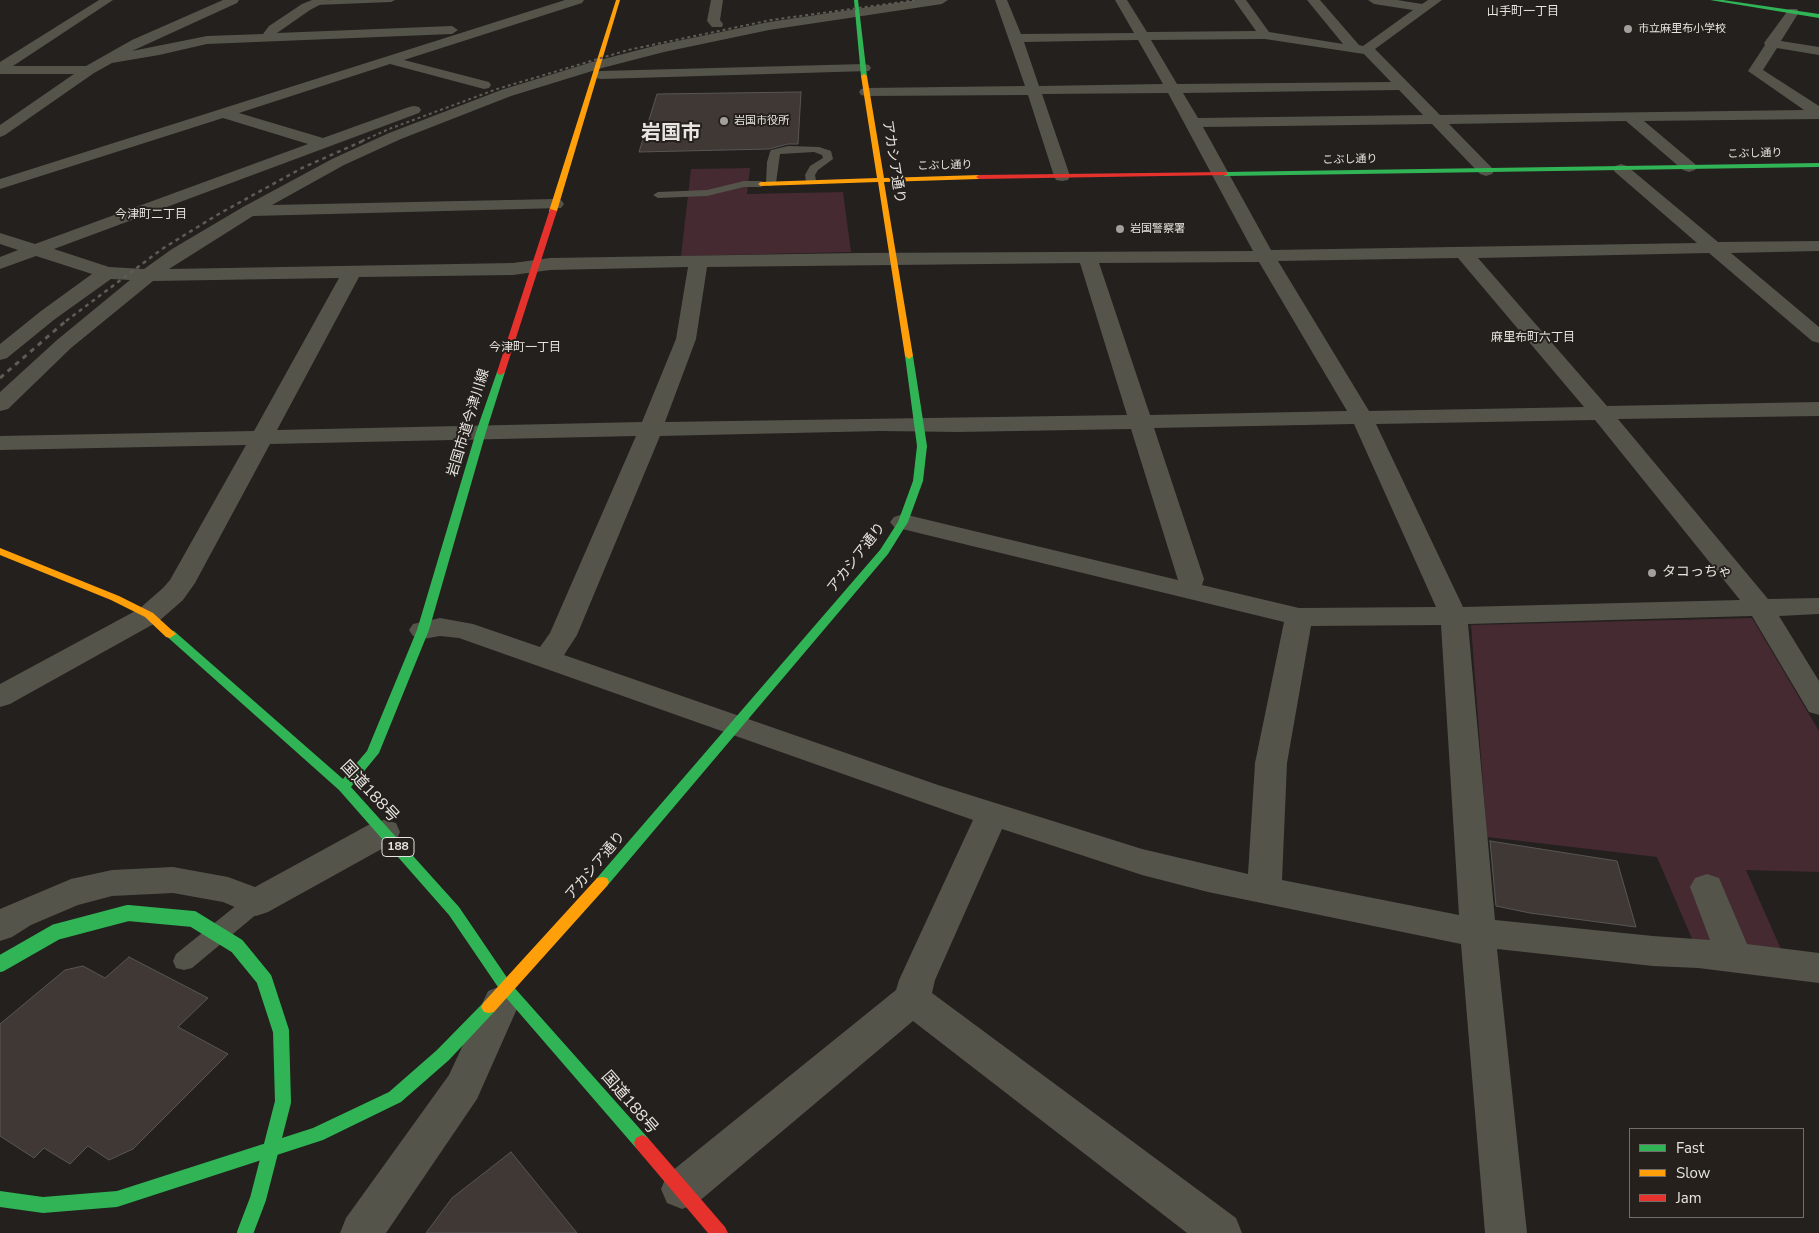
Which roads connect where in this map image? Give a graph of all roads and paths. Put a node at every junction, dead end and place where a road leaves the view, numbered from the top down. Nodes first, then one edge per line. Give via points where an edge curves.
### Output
1 (108, 0) edge
2 (232, 0) edge
3 (391, 0) edge
4 (534, 0) edge
5 (578, 0) edge
6 (618, 0) edge
7 (717, 0) edge
8 (872, 0) edge
9 (942, 0) edge
10 (1001, 0) edge
11 (1122, 0) edge
12 (1240, 0) edge
13 (1313, 0) edge
14 (1374, 0) edge
15 (1436, 0) edge
16 (1713, 0) edge
17 (319, 2) edge
18 (1755, 3) edge
19 (857, 4) edge
20 (1423, 8) junction
21 (543, 11) junction
22 (1793, 12) junction
23 (1819, 16) edge
24 (717, 24) junction
25 (483, 30) junction
26 (1265, 35) junction
27 (267, 37) junction
28 (1143, 37) junction
29 (1016, 38) junction
30 (1772, 43) junction
31 (706, 49) junction
32 (1362, 50) junction
33 (1819, 51) edge
34 (110, 59) junction
35 (389, 60) junction
36 (598, 63) junction
37 (552, 64) dead end
38 (864, 68) junction
39 (0, 69) edge
40 (89, 70) junction
41 (702, 73) junction
42 (500, 80) dead end
43 (484, 85) junction
44 (1402, 86) junction
45 (1172, 89) junction
46 (1032, 90) junction
47 (866, 92) junction
48 (457, 95) dead end
49 (430, 104) dead end
50 (223, 113) junction
51 (1819, 114) edge
52 (1630, 117) junction
53 (1438, 120) junction
54 (1193, 123) junction
55 (0, 132) edge
56 (322, 143) junction
57 (1819, 165) edge
58 (1689, 167) junction
59 (1621, 168) junction
60 (1486, 171) junction
61 (1220, 173) junction
62 (1062, 176) junction
63 (881, 180) junction
64 (811, 181) junction
65 (0, 184) edge
66 (766, 184) junction
67 (658, 195) dead end
68 (555, 204) junction
69 (247, 211) junction
70 (0, 238) edge
71 (1819, 246) edge
72 (1715, 247) junction
73 (33, 249) junction
74 (1464, 253) junction
75 (1265, 256) junction
76 (1088, 258) junction
77 (894, 259) junction
78 (698, 262) junction
79 (0, 263) edge
80 (536, 266) junction
81 (352, 272) junction
82 (107, 273) junction
83 (148, 275) junction
84 (1819, 337) edge
85 (0, 354) edge
86 (0, 404) edge
87 (1819, 409) edge
88 (1602, 414) junction
89 (1362, 418) junction
90 (1142, 421) junction
91 (920, 425) junction
92 (651, 428) junction
93 (481, 432) junction
94 (262, 437) junction
95 (0, 443) edge
96 (903, 522) junction
97 (0, 551) edge
98 (1187, 590) junction
99 (1819, 606) edge
100 (1761, 608) junction
101 (149, 616) junction
102 (1454, 616) junction
103 (1299, 617) junction
104 (423, 630) junction
105 (547, 658) junction
106 (0, 697) edge
107 (1819, 706) edge
108 (736, 724) junction
109 (344, 787) junction
110 (992, 814) junction
111 (384, 832) junction
112 (1707, 886) dead end
113 (1264, 889) junction
114 (256, 902) junction
115 (0, 927) edge
116 (1478, 933) junction
117 (1735, 959) junction
118 (184, 961) dead end
119 (0, 964) edge
120 (1819, 968) edge
121 (507, 989) junction
122 (912, 1000) junction
123 (682, 1190) junction
124 (0, 1199) edge
125 (245, 1233) edge
126 (361, 1233) edge
127 (719, 1233) edge
128 (1222, 1233) edge
129 (1506, 1233) edge

1 - 39 street
2 - 34 street
3 - 17 lane
4 - 21 street via 536,8
5 - 21 street
6 - 36 main road, 岩国市道今津川線
7 - 24 street via 713,21
8 - 19 street
9 - 19 street
10 - 29 street
11 - 28 street
12 - 26 street
13 - 32 street
14 - 20 street
15 - 20 street
16 - 18 main road
17 - 27 street via 306,7
18 - 22 main road
19 - 24 street
19 - 31 street via 769,26
19 - 38 main road, アカシア通り
20 - 32 street
21 - 25 street
22 - 23 main road
22 - 30 street
24 - 36 street
25 - 27 street
25 - 35 street
26 - 28 street
26 - 32 street
27 - 34 street via 207,40 159,52
28 - 29 street
28 - 45 street
29 - 46 street
30 - 33 street
30 - 51 street via 1755,71
31 - 36 street
31 - 41 street
32 - 44 street
34 - 40 street
35 - 43 street
35 - 50 street
36 - 37 street
36 - 41 street
36 - 68 main road, 岩国市道今津川線
36 - 69 street via 395,136 338,162
38 - 41 street
38 - 47 main road, アカシア通り
39 - 40 street
40 - 55 street
42 - 43 street
43 - 48 street
44 - 45 street
44 - 53 street
45 - 46 street
45 - 54 street
46 - 47 street
46 - 62 street
47 - 63 main road, アカシア通り
49 - 56 street
50 - 56 street
50 - 65 street
51 - 52 street
52 - 53 street
52 - 58 street
53 - 54 street
53 - 60 street
54 - 61 street
56 - 73 street
57 - 58 main road, こぶし通り
58 - 59 main road, こぶし通り
59 - 60 main road, こぶし通り
59 - 72 street
60 - 61 main road, こぶし通り
61 - 62 main road, こぶし通り
61 - 75 street
62 - 63 main road, こぶし通り
63 - 64 main road, こぶし通り
63 - 77 main road, アカシア通り
64 - 66 main road, こぶし通り
64 - 66 lane via 814,168 828,159 827,153 815,149 788,149 775,152
66 - 67 lane via 744,184 707,193
68 - 69 street
68 - 80 main road, 岩国市道今津川線
69 - 83 street
70 - 73 street
71 - 72 street
72 - 74 street
72 - 84 street
73 - 79 street
73 - 82 street
74 - 75 street
74 - 88 street
75 - 76 street
75 - 89 street
76 - 77 street
76 - 90 street
77 - 78 street
77 - 91 main road, アカシア通り
78 - 80 street
78 - 92 street via 686,339
80 - 81 street
80 - 93 main road, 岩国市道今津川線
81 - 83 street
81 - 94 street
82 - 83 street
82 - 85 street
83 - 86 street via 64,344
87 - 88 street
88 - 89 street
88 - 100 street
89 - 90 street
89 - 102 street
90 - 91 street
90 - 98 street via 1190,580
91 - 92 street
91 - 96 main road, アカシア通り via 922,446 918,481
92 - 93 street
92 - 105 street via 563,635
93 - 94 street
93 - 104 main road, 岩国市道今津川線
94 - 95 street
94 - 101 street via 182,583
96 - 98 street
96 - 108 main road, アカシア通り via 884,552
97 - 101 main road, 国道188号 / 188 via 115,598
98 - 103 street
99 - 100 street
100 - 102 street
100 - 107 street
101 - 106 street
101 - 109 main road, 国道188号 / 188
102 - 103 street
102 - 116 street
103 - 113 street via 1271,763
104 - 105 street via 440,627 463,630
104 - 109 main road, 岩国市道今津川線 via 373,753
105 - 108 street
108 - 110 street
108 - 121 main road, アカシア通り
109 - 111 main road, 国道188号 / 188
110 - 113 street via 1142,862
110 - 122 street
111 - 114 street
111 - 121 main road, 国道188号 / 188 via 454,911
112 - 117 street
113 - 116 street
114 - 115 street via 228,890 173,880 112,883 71,893 19,915
114 - 118 lane
116 - 117 street
116 - 129 street
117 - 120 street
119 - 125 main road, bridge via 56,932 128,913 193,918 237,946 264,979 281,1031 283,1084 281,1111 258,1199
121 - 123 main road, 国道188号 / 188
121 - 124 main road, アカシア通り via 443,1055 394,1097 317,1135 117,1199 42,1204
121 - 126 street via 462,1087
122 - 123 street
122 - 128 street
123 - 127 main road, 国道188号 / 188

